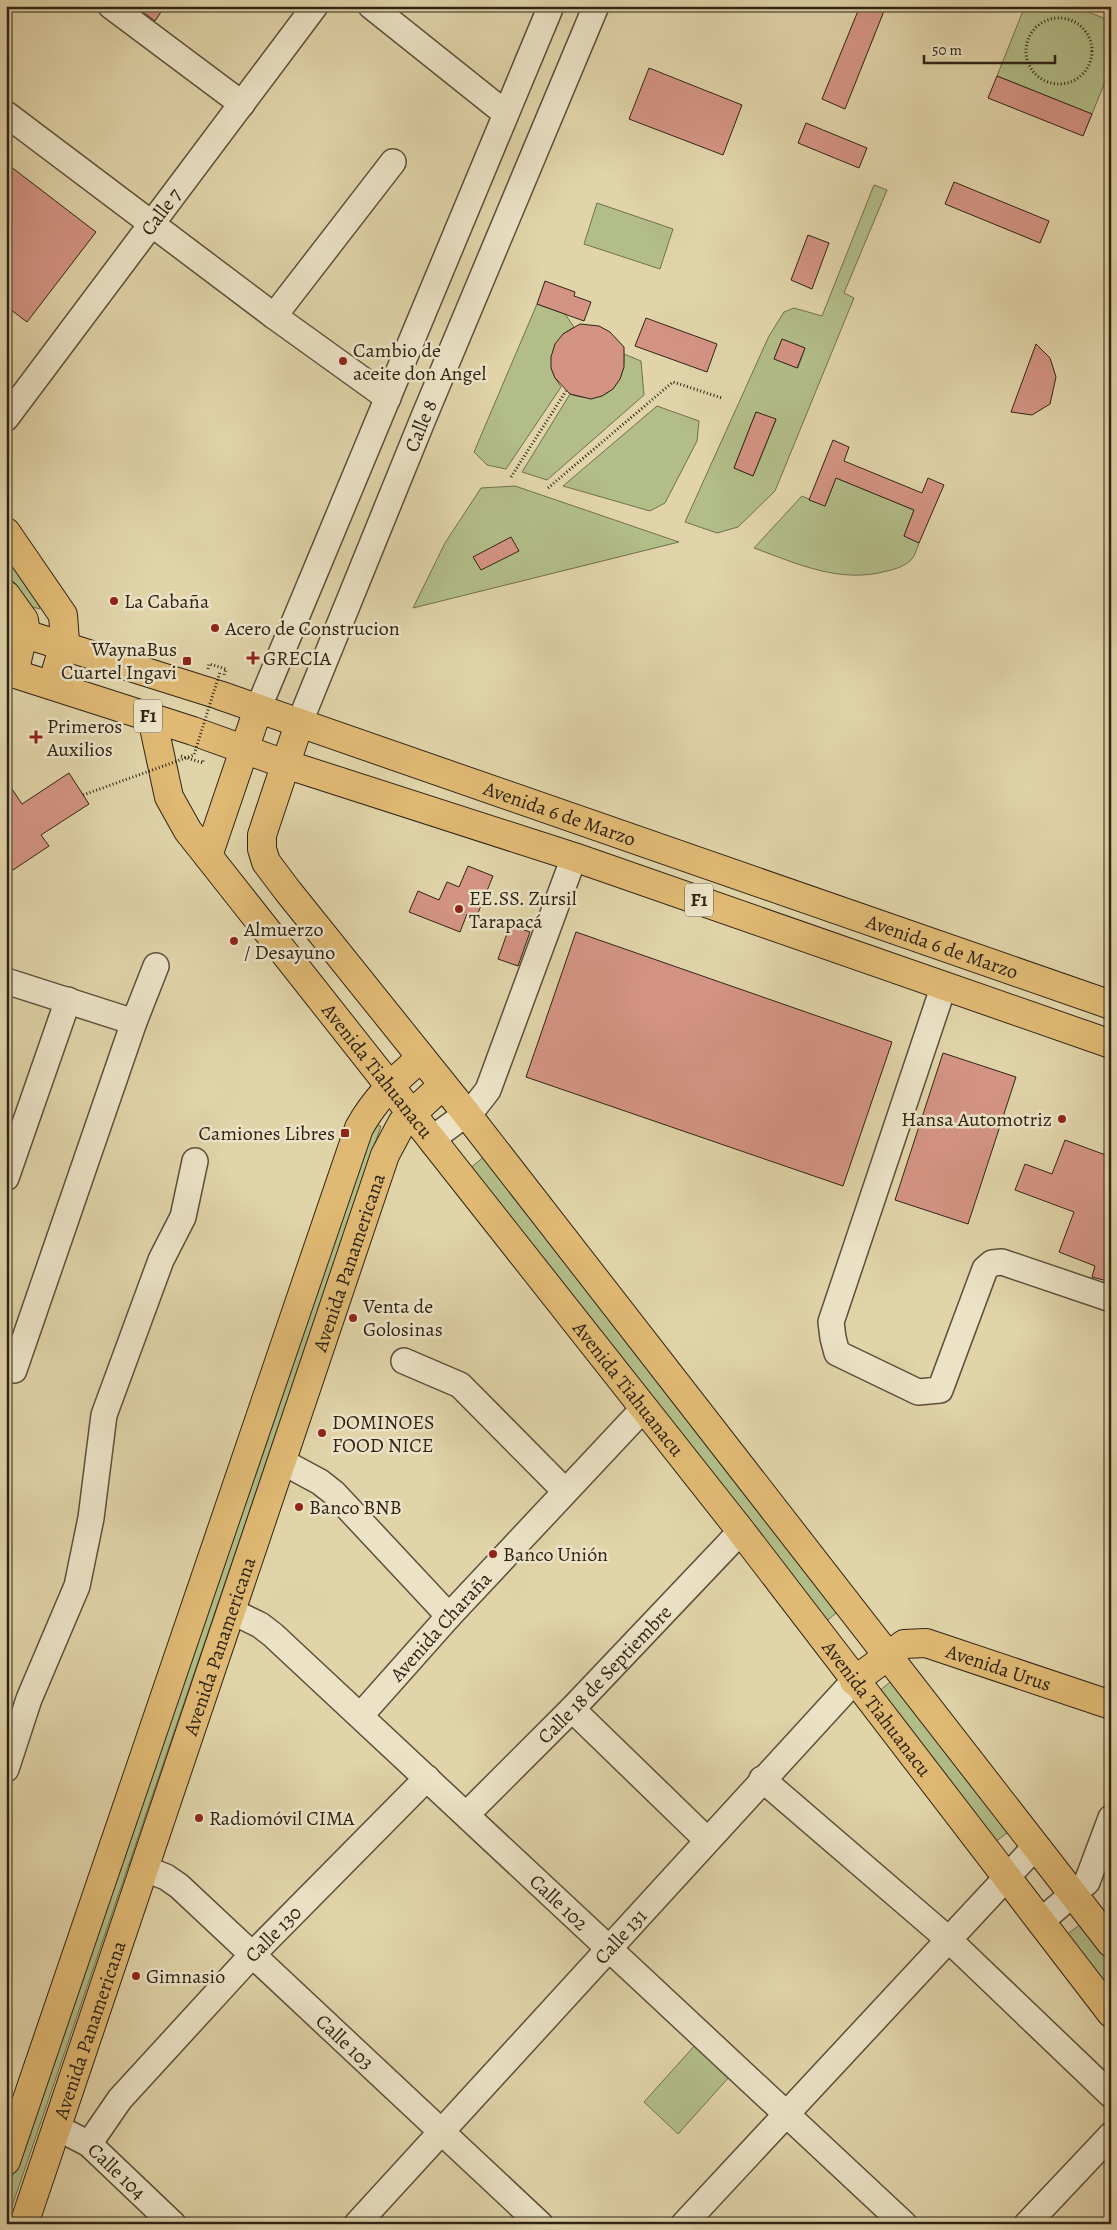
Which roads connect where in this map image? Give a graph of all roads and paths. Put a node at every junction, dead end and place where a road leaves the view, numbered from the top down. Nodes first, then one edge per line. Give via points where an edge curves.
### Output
1 (112, 6) edge
2 (315, 6) edge
3 (371, 6) edge
4 (551, 6) edge
5 (596, 6) edge
6 (1075, 80) joint
7 (242, 104) junction
8 (505, 113) junction
9 (6, 114) edge
10 (393, 162) dead end
11 (152, 224) junction
12 (274, 316) junction
13 (566, 392) dead end
14 (388, 398) junction
15 (722, 398) dead end
16 (6, 418) edge
17 (511, 477) dead end
18 (548, 488) dead end
19 (6, 532) edge
20 (6, 595) edge
21 (15, 631) edge
22 (64, 646) junction
23 (226, 669) dead end
24 (10, 672) edge
25 (52, 685) junction
26 (258, 710) junction
27 (152, 718) junction
28 (299, 724) junction
29 (243, 750) junction
30 (185, 757) dead end
31 (204, 758) dead end
32 (285, 764) junction
33 (83, 795) dead end
34 (208, 856) junction
35 (574, 857) junction
36 (156, 966) dead end
37 (6, 981) edge
38 (944, 985) junction
39 (68, 1000) junction
40 (1111, 1004) edge
41 (134, 1022) junction
42 (1111, 1044) edge
43 (421, 1058) junction
44 (389, 1085) junction
45 (443, 1085) junction
46 (412, 1113) junction
47 (466, 1113) junction
48 (432, 1138) junction
49 (195, 1161) dead end
50 (6, 1178) edge
51 (1111, 1299) edge
52 (404, 1361) dead end
53 (6, 1367) edge
54 (644, 1408) junction
55 (283, 1462) junction
56 (565, 1491) junction
57 (741, 1531) junction
58 (231, 1611) junction
59 (449, 1616) junction
60 (888, 1655) junction
61 (854, 1681) junction
62 (1111, 1705) edge
63 (572, 1709) junction
64 (361, 1715) junction
65 (6, 1769) edge
66 (427, 1778) junction
67 (762, 1779) junction
68 (467, 1814) junction
69 (1111, 1818) edge
70 (707, 1840) junction
71 (1035, 1846) junction
72 (143, 1868) junction
73 (1005, 1878) junction
74 (1073, 1895) junction
75 (1040, 1922) junction
76 (948, 1939) junction
77 (1111, 1944) edge
78 (610, 1948) junction
79 (252, 1955) junction
80 (1111, 2013) edge
81 (1111, 2095) edge
82 (786, 2114) junction
83 (56, 2127) junction
84 (442, 2132) junction
85 (1111, 2135) edge
86 (89, 2144) junction
87 (6, 2161) edge
88 (24, 2224) edge
89 (173, 2224) edge
90 (357, 2224) edge
91 (540, 2224) edge
92 (684, 2224) edge
93 (904, 2224) edge
94 (1027, 2224) edge

1 - 7 street
2 - 7 street, Calle 7
3 - 8 street
4 - 8 street, Calle 8
5 - 28 street, Calle 8
6 - 6 path via 1055,84 1036,75 1030,67 1026,57 1028,42 1036,27 1045,20 1068,18 1086,31 1092,53 1086,69
7 - 11 street, Calle 7
8 - 14 street, Calle 8
9 - 11 street
10 - 12 street
11 - 12 street
11 - 16 street, Calle 7
12 - 14 street
13 - 17 path
14 - 26 street, Calle 8
15 - 18 path via 673,382
19 - 22 main road via 63,615
20 - 21 main road via 24,620
21 - 22 main road, Avenida 6 de Marzo / F1
21 - 24 main road
22 - 25 main road
22 - 26 main road, Avenida 6 de Marzo / F1
23 - 33 path, bridge via 210,664 208,669 220,672 194,755
24 - 25 main road, Avenida 6 de Marzo / F1
25 - 27 main road, Avenida 6 de Marzo / F1
26 - 28 main road, Avenida 6 de Marzo / F1
26 - 29 main road, Calle 8
27 - 29 main road, Avenida 6 de Marzo / F1
27 - 34 main road, Avenida Tiahuanacu via 169,798 188,831
28 - 32 main road, Calle 8
28 - 40 main road, Avenida 6 de Marzo / F1
29 - 32 main road, Avenida 6 de Marzo / F1
29 - 34 main road
30 - 31 path via 203,763
32 - 35 main road, Avenida 6 de Marzo / F1
32 - 43 main road, Avenida Tiahuanacu via 262,834 266,862
34 - 44 main road, Avenida Tiahuanacu
35 - 38 main road, Avenida 6 de Marzo / F1
35 - 47 street via 488,1090
36 - 41 street
37 - 39 street
38 - 42 main road, Avenida 6 de Marzo / F1
38 - 51 street via 831,1322 837,1353 918,1392 940,1390 985,1269 992,1263 1002,1262
39 - 41 street
39 - 50 street
41 - 53 street via 14,1370
43 - 44 main road, Avenida Panamericana
43 - 45 main road, Avenida Tiahuanacu
44 - 46 main road, Avenida Tiahuanacu
44 - 87 main road, Avenida Panamericana via 371,1106 359,1128
45 - 46 main road, Avenida Panamericana
45 - 47 main road, Avenida Tiahuanacu
46 - 48 main road, Avenida Tiahuanacu
46 - 55 main road, Avenida Panamericana via 398,1130 385,1155
47 - 48 street
47 - 60 main road, Avenida Tiahuanacu
48 - 54 main road, Avenida Tiahuanacu
49 - 65 street via 183,1217 161,1260 104,1415 91,1518 77,1586 29,1699
52 - 56 street via 460,1384
54 - 56 street, Avenida Charaña
54 - 57 main road, Avenida Tiahuanacu
55 - 58 main road, Avenida Panamericana
55 - 59 street via 334,1492
56 - 59 street, Avenida Charaña
57 - 61 main road, Avenida Tiahuanacu
57 - 63 street, Calle 18 de Septiembre
58 - 64 street, Calle 102 via 273,1635
58 - 72 main road, Avenida Panamericana
59 - 64 street, Avenida Charaña
60 - 61 main road, Calle 131
60 - 62 main road, Avenida Urus via 904,1644 926,1643
60 - 71 main road, Avenida Tiahuanacu
61 - 67 street, Calle 131
61 - 73 main road, Avenida Tiahuanacu
63 - 68 street, Calle 18 de Septiembre
63 - 70 street
64 - 66 street, Calle 102
66 - 68 street, Calle 102
66 - 79 street, Calle 130
67 - 70 street, Calle 131
67 - 76 street
68 - 78 street, Calle 102
69 - 74 street via 1086,1882
70 - 78 street, Calle 131
71 - 73 street
71 - 74 main road, Avenida Tiahuanacu
72 - 79 street, Calle 103 via 179,1886
72 - 83 main road, Avenida Panamericana
73 - 75 main road, Avenida Tiahuanacu
73 - 76 street
74 - 75 street
74 - 77 main road, Avenida Tiahuanacu
75 - 80 main road, Avenida Tiahuanacu
76 - 81 street
76 - 82 street
78 - 82 street, Calle 102
78 - 84 street, Calle 131
79 - 84 street, Calle 103
79 - 86 street, Calle 130 via 120,2099
82 - 92 street
82 - 93 street, Calle 102
83 - 86 street, Calle 104
83 - 88 main road, Avenida Panamericana
84 - 90 street, Calle 131
84 - 91 street, Calle 103
85 - 94 street
86 - 89 street, Calle 104

